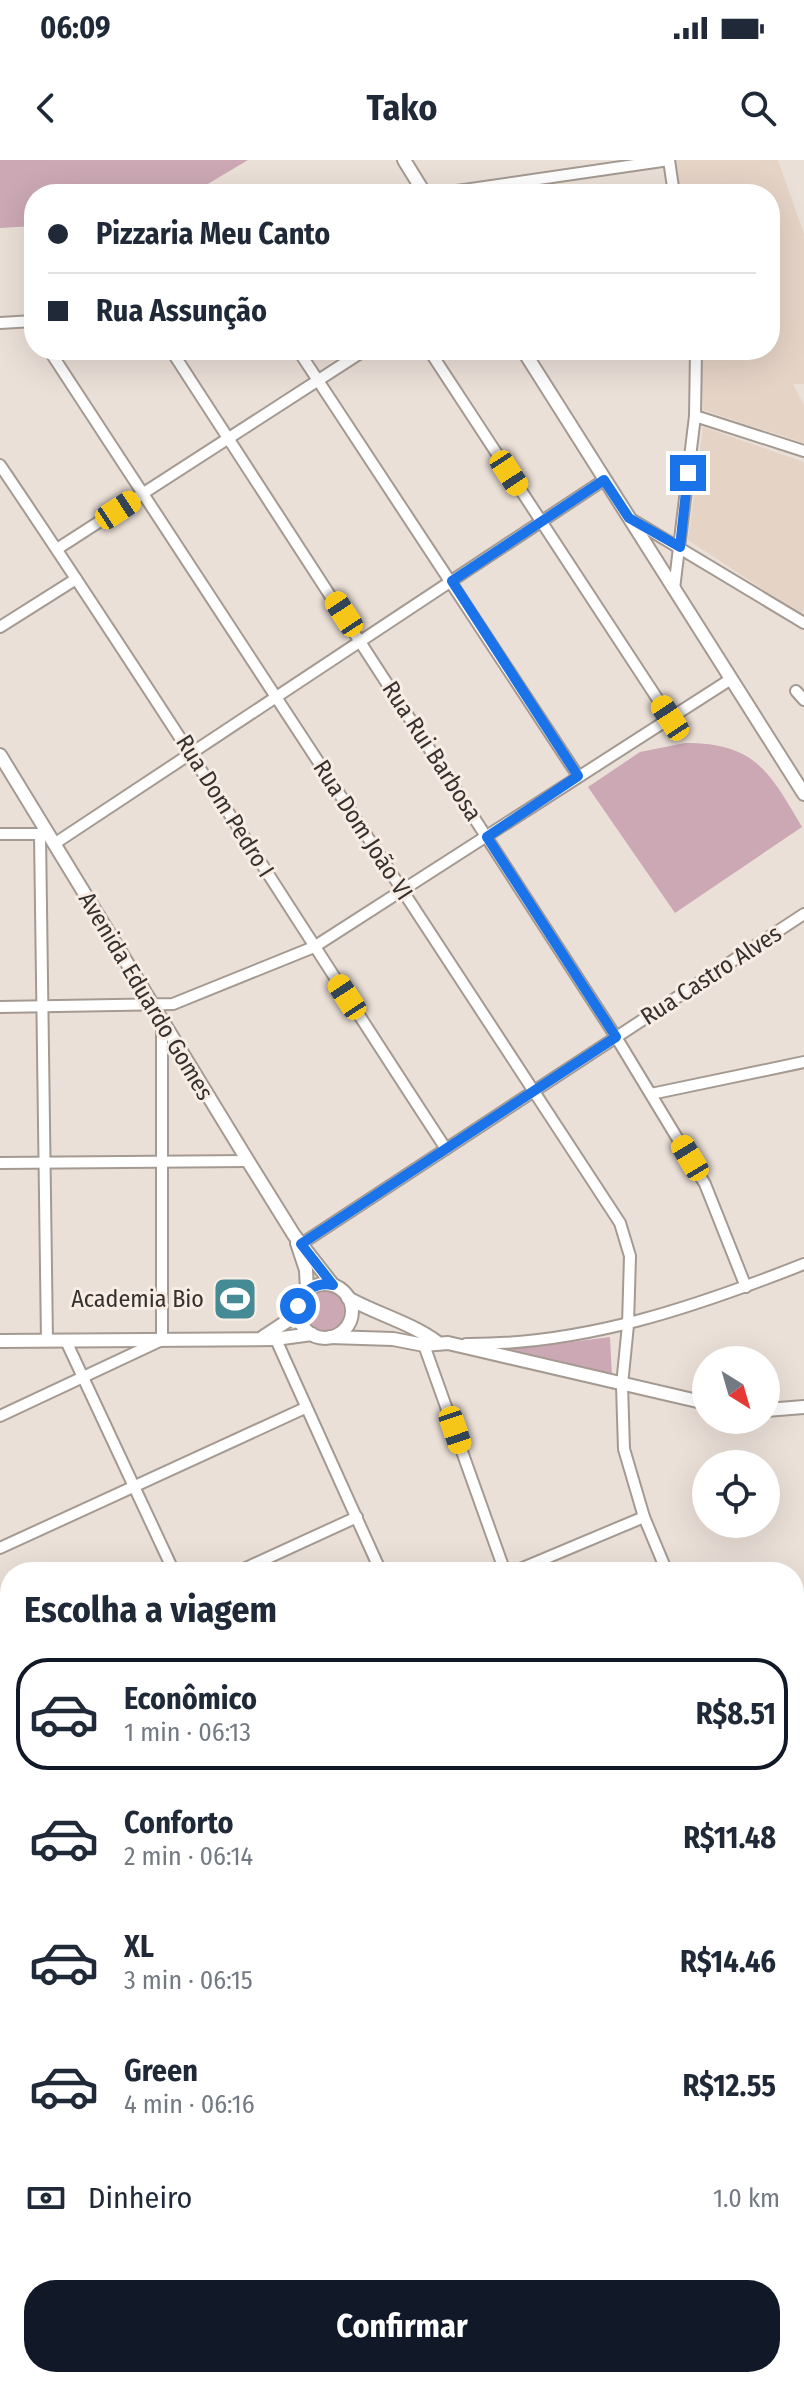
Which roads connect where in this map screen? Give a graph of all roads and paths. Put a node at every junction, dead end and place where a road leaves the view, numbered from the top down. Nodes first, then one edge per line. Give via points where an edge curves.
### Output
1 (404, 160) edge
2 (669, 160) edge
3 (419, 184) edge
4 (505, 184) edge
5 (673, 184) edge
6 (0, 323) edge
7 (24, 323) edge
8 (56, 360) edge
9 (178, 360) edge
10 (305, 360) edge
11 (349, 360) edge
12 (436, 360) edge
13 (529, 360) edge
14 (696, 360) edge
15 (318, 380) junction
16 (695, 416) junction
17 (229, 438) junction
18 (804, 451) edge
19 (0, 465) edge
20 (604, 480) junction
21 (143, 494) junction
22 (629, 518) junction
23 (541, 522) junction
24 (680, 547) junction
25 (57, 549) junction
26 (76, 579) junction
27 (452, 581) junction
28 (674, 589) junction
29 (789, 615) junction
30 (804, 623) edge
31 (0, 627) edge
32 (804, 629) edge
33 (360, 640) junction
34 (731, 679) junction
35 (796, 691) dead end
36 (275, 696) junction
37 (804, 700) edge
38 (670, 718) junction
39 (191, 752) junction
40 (0, 755) edge
41 (578, 776) junction
42 (804, 794) edge
43 (0, 834) edge
44 (47, 837) junction
45 (487, 837) junction
46 (404, 891) junction
47 (804, 914) edge
48 (314, 947) junction
49 (152, 1006) junction
50 (0, 1007) edge
51 (43, 1007) junction
52 (162, 1025) junction
53 (616, 1037) junction
54 (804, 1062) edge
55 (533, 1092) junction
56 (651, 1094) junction
57 (446, 1149) junction
58 (163, 1160) junction
59 (248, 1161) junction
60 (0, 1163) edge
61 (44, 1163) junction
62 (298, 1242) junction
63 (804, 1264) edge
64 (333, 1285) junction
65 (746, 1287) junction
66 (307, 1291) junction
67 (348, 1298) junction
68 (298, 1314) junction
69 (628, 1325) junction
70 (312, 1334) junction
71 (270, 1336) junction
72 (330, 1337) junction
73 (162, 1340) junction
74 (0, 1341) edge
75 (47, 1341) junction
76 (66, 1341) junction
77 (434, 1341) junction
78 (84, 1378) junction
79 (622, 1385) junction
80 (692, 1400) edge
81 (804, 1407) edge
82 (305, 1408) junction
83 (780, 1409) edge
84 (0, 1416) edge
85 (134, 1485) junction
86 (357, 1517) junction
87 (644, 1517) junction
88 (0, 1548) edge
89 (169, 1562) edge
90 (259, 1562) edge
91 (377, 1562) edge
92 (502, 1562) edge
93 (537, 1562) edge
94 (663, 1562) edge

1 - 3 street
2 - 4 street
2 - 5 street
6 - 7 street
8 - 21 street, Rua Dom João VI
9 - 17 street, Rua Rui Barbosa
10 - 15 street
11 - 15 street
12 - 23 street
13 - 20 street
14 - 16 street
15 - 17 street
15 - 27 street
16 - 18 street
16 - 24 street
17 - 21 street
17 - 33 street, Rua Rui Barbosa
19 - 25 street, Rua Dom Pedro I
20 - 22 street
20 - 23 street
21 - 25 street
21 - 36 street, Rua Dom João VI
22 - 24 street
22 - 28 street
23 - 27 street
23 - 38 street
24 - 28 street
24 - 29 street
25 - 26 street, Rua Dom Pedro I
26 - 31 street
26 - 39 street, Rua Dom Pedro I
27 - 33 street
27 - 41 street
28 - 34 street
29 - 30 street
29 - 32 street
33 - 36 street
33 - 45 street, Rua Rui Barbosa
34 - 38 street
34 - 42 street
35 - 37 street
36 - 39 street
36 - 46 street, Rua Dom João VI
38 - 41 street
39 - 44 street
39 - 48 street, Rua Dom Pedro I
40 - 44 street, Avenida Eduardo Gomes
41 - 45 street
43 - 44 street
44 - 49 street, Avenida Eduardo Gomes
44 - 51 street
45 - 46 street
45 - 53 street, Rua Rui Barbosa
46 - 48 street
46 - 55 street, Rua Dom João VI
47 - 53 street, Rua Castro Alves
48 - 49 street via 173,1004
48 - 57 street, Rua Dom Pedro I
49 - 51 street
49 - 52 street, Avenida Eduardo Gomes
50 - 51 street
51 - 61 street
52 - 58 street
52 - 59 street, Avenida Eduardo Gomes
53 - 55 street, Rua Castro Alves
53 - 56 street, Rua Rui Barbosa
54 - 56 street
55 - 57 street, Rua Castro Alves
55 - 69 street, Rua Dom João VI via 620,1223 630,1256
56 - 65 street, Rua Rui Barbosa via 705,1184
57 - 62 street, Rua Castro Alves
58 - 59 street
58 - 61 street
58 - 73 street
59 - 62 street, Avenida Eduardo Gomes
60 - 61 street
61 - 75 street
62 - 64 street, Avenida Eduardo Gomes
62 - 66 street
63 - 65 street
64 - 66 street via 319,1284
64 - 67 street
65 - 69 street
66 - 68 street
67 - 72 street via 347,1325
67 - 77 street
68 - 70 street
68 - 71 street
69 - 77 street via 511,1343
69 - 79 street, Rua Dom João VI
70 - 71 street
70 - 72 street
71 - 73 street
71 - 82 street
72 - 77 street
73 - 76 street
73 - 78 street
74 - 75 street
75 - 76 street
76 - 78 street
77 - 79 street
77 - 92 street
78 - 84 street
78 - 85 street
79 - 80 street
79 - 87 street, Rua Dom João VI via 624,1449
81 - 83 street
82 - 85 street
82 - 86 street
85 - 88 street
85 - 89 street
86 - 90 street
86 - 91 street
87 - 93 street
87 - 94 street, Rua Dom João VI

